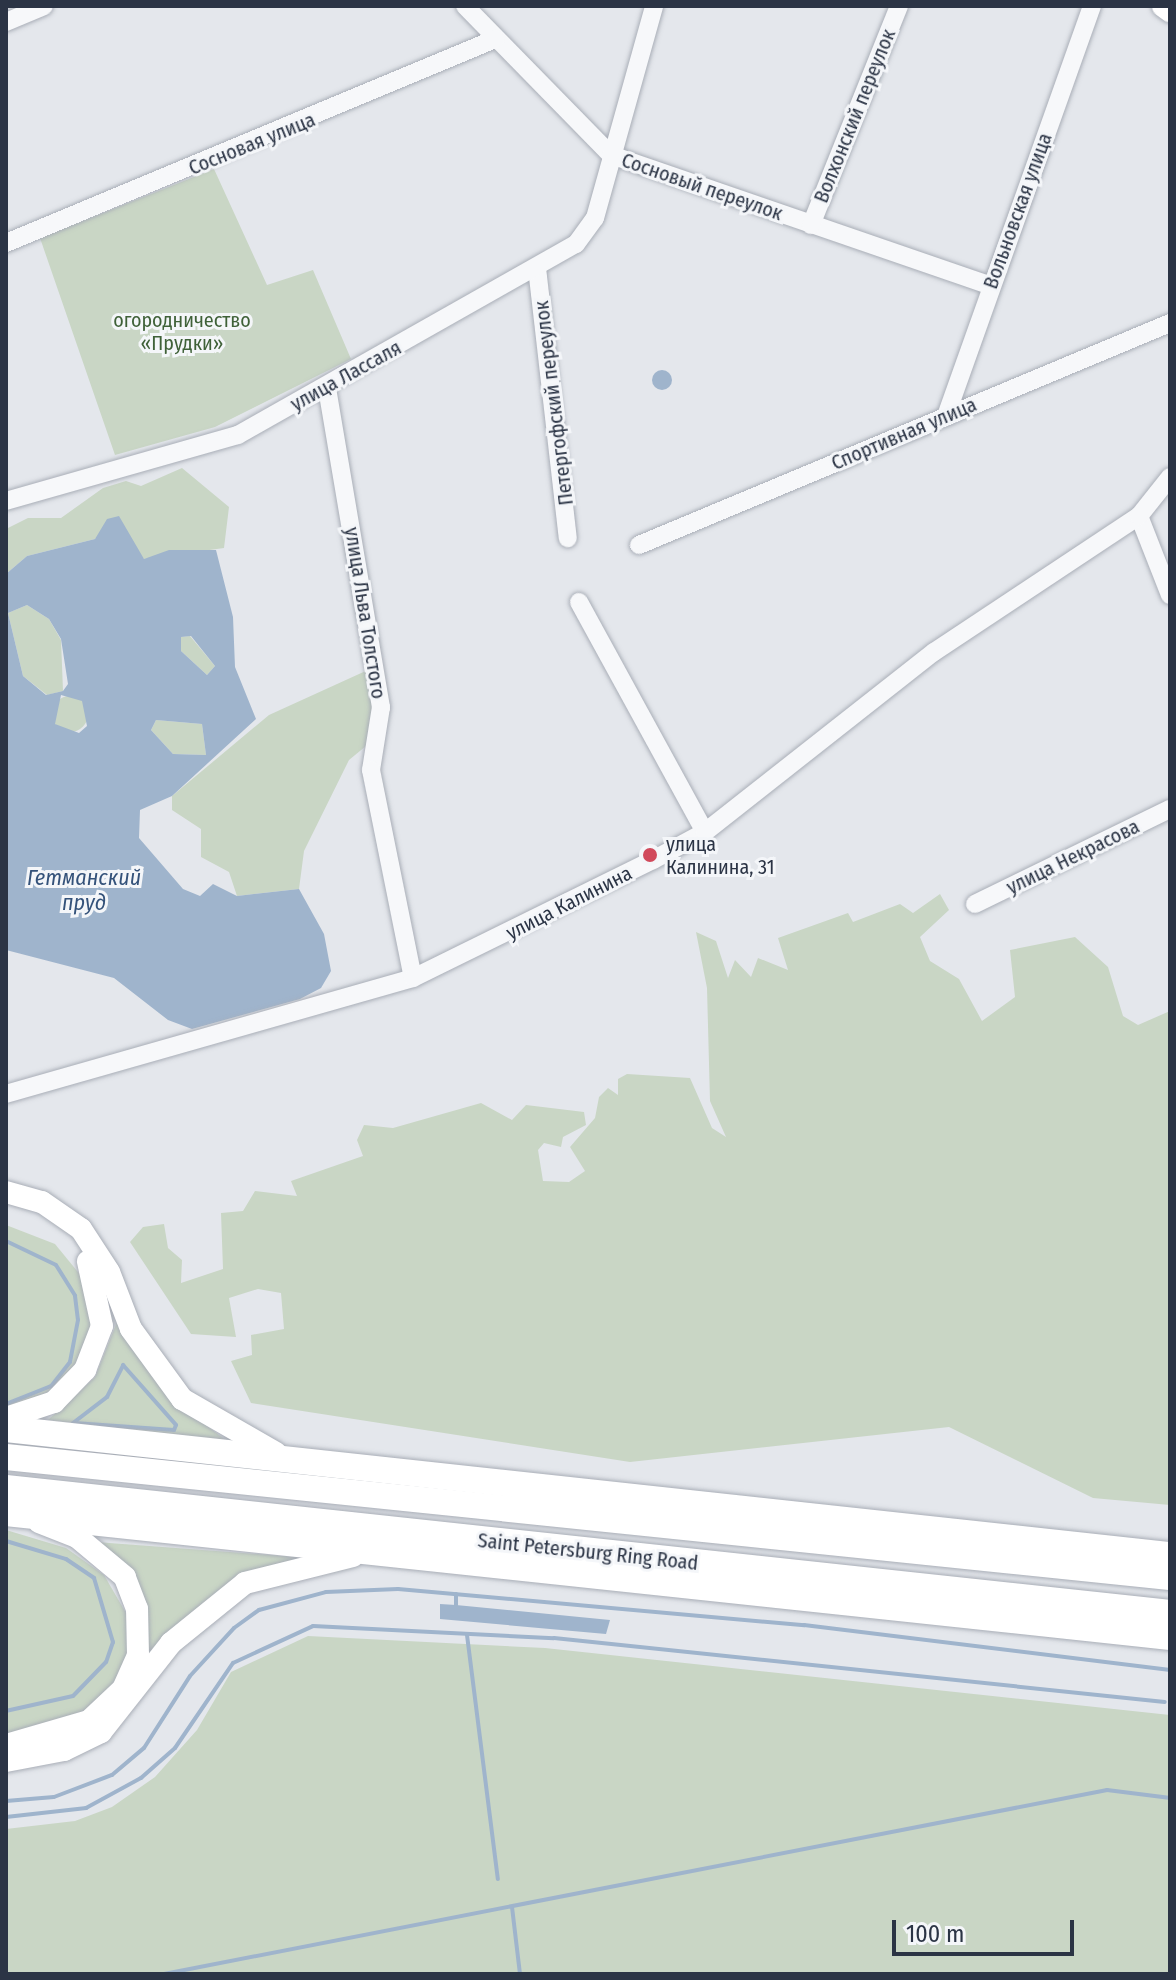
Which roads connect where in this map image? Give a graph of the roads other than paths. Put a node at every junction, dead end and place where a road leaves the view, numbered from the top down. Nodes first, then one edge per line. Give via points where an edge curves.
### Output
1 (44, 6) edge
2 (465, 6) edge
3 (654, 6) edge
4 (899, 6) edge
5 (1092, 6) edge
6 (1163, 6) edge
7 (1170, 11) edge
8 (6, 22) edge
9 (495, 39) junction
10 (611, 155) junction
11 (811, 225) junction
12 (6, 243) edge
13 (537, 268) junction
14 (991, 286) junction
15 (1170, 323) edge
16 (327, 388) junction
17 (946, 416) junction
18 (1170, 477) edge
19 (6, 501) edge
20 (1139, 516) junction
21 (568, 538) dead end
22 (639, 545) dead end
23 (1169, 590) edge
24 (579, 602) dead end
25 (1170, 809) edge
26 (705, 832) junction
27 (975, 904) dead end
28 (413, 978) junction
29 (6, 1094) edge
30 (6, 1192) edge
31 (6, 1207) edge
32 (6, 1418) edge
33 (6, 1429) edge
34 (6, 1457) edge
35 (379, 1473) junction
36 (8, 1505) edge
37 (756, 1511) junction
38 (410, 1553) junction
39 (1170, 1555) edge
40 (1002, 1558) junction
41 (1170, 1577) edge
42 (1170, 1613) edge
43 (1170, 1637) edge
44 (6, 1745) edge
45 (6, 1761) edge

1 - 8 street
2 - 9 street, Сосновый переулок
3 - 10 street, улица Лассаля
4 - 11 street, Волхонский переулок
5 - 14 street, Вольновская улица
6 - 7 main road
9 - 10 street, Сосновый переулок
9 - 12 street, Сосновая улица
10 - 11 street, Сосновый переулок
10 - 13 street, улица Лассаля via 588,233
11 - 14 street, Сосновый переулок
13 - 16 street, улица Лассаля
13 - 21 street, Петергофский переулок
14 - 17 street, Вольновская улица
15 - 17 street, Спортивная улица
16 - 19 street, улица Лассаля via 238,435
16 - 28 street, улица Льва Толстого via 381,707 371,770
17 - 22 street, Спортивная улица
18 - 20 street, улица Калинина
20 - 23 street
20 - 26 street, улица Калинина via 934,652
24 - 26 street
25 - 27 street, улица Некрасова
26 - 28 street, улица Калинина
28 - 29 street, улица Калинина
30 - 35 main road via 42,1202 81,1229 161,1377 204,1418 270,1451
31 - 32 main road via 36,1215 76,1243 93,1270 102,1326 71,1388 31,1414
33 - 35 highway
34 - 40 highway, Saint Petersburg Ring Road
35 - 37 highway
36 - 38 highway
36 - 42 highway, Saint Petersburg Ring Road
36 - 44 main road via 107,1556 125,1577 140,1631 131,1673 109,1708 61,1734
37 - 39 highway
37 - 40 highway
38 - 43 highway
38 - 45 main road via 315,1562 245,1583 179,1635 101,1732 64,1750
40 - 41 highway, Saint Petersburg Ring Road

